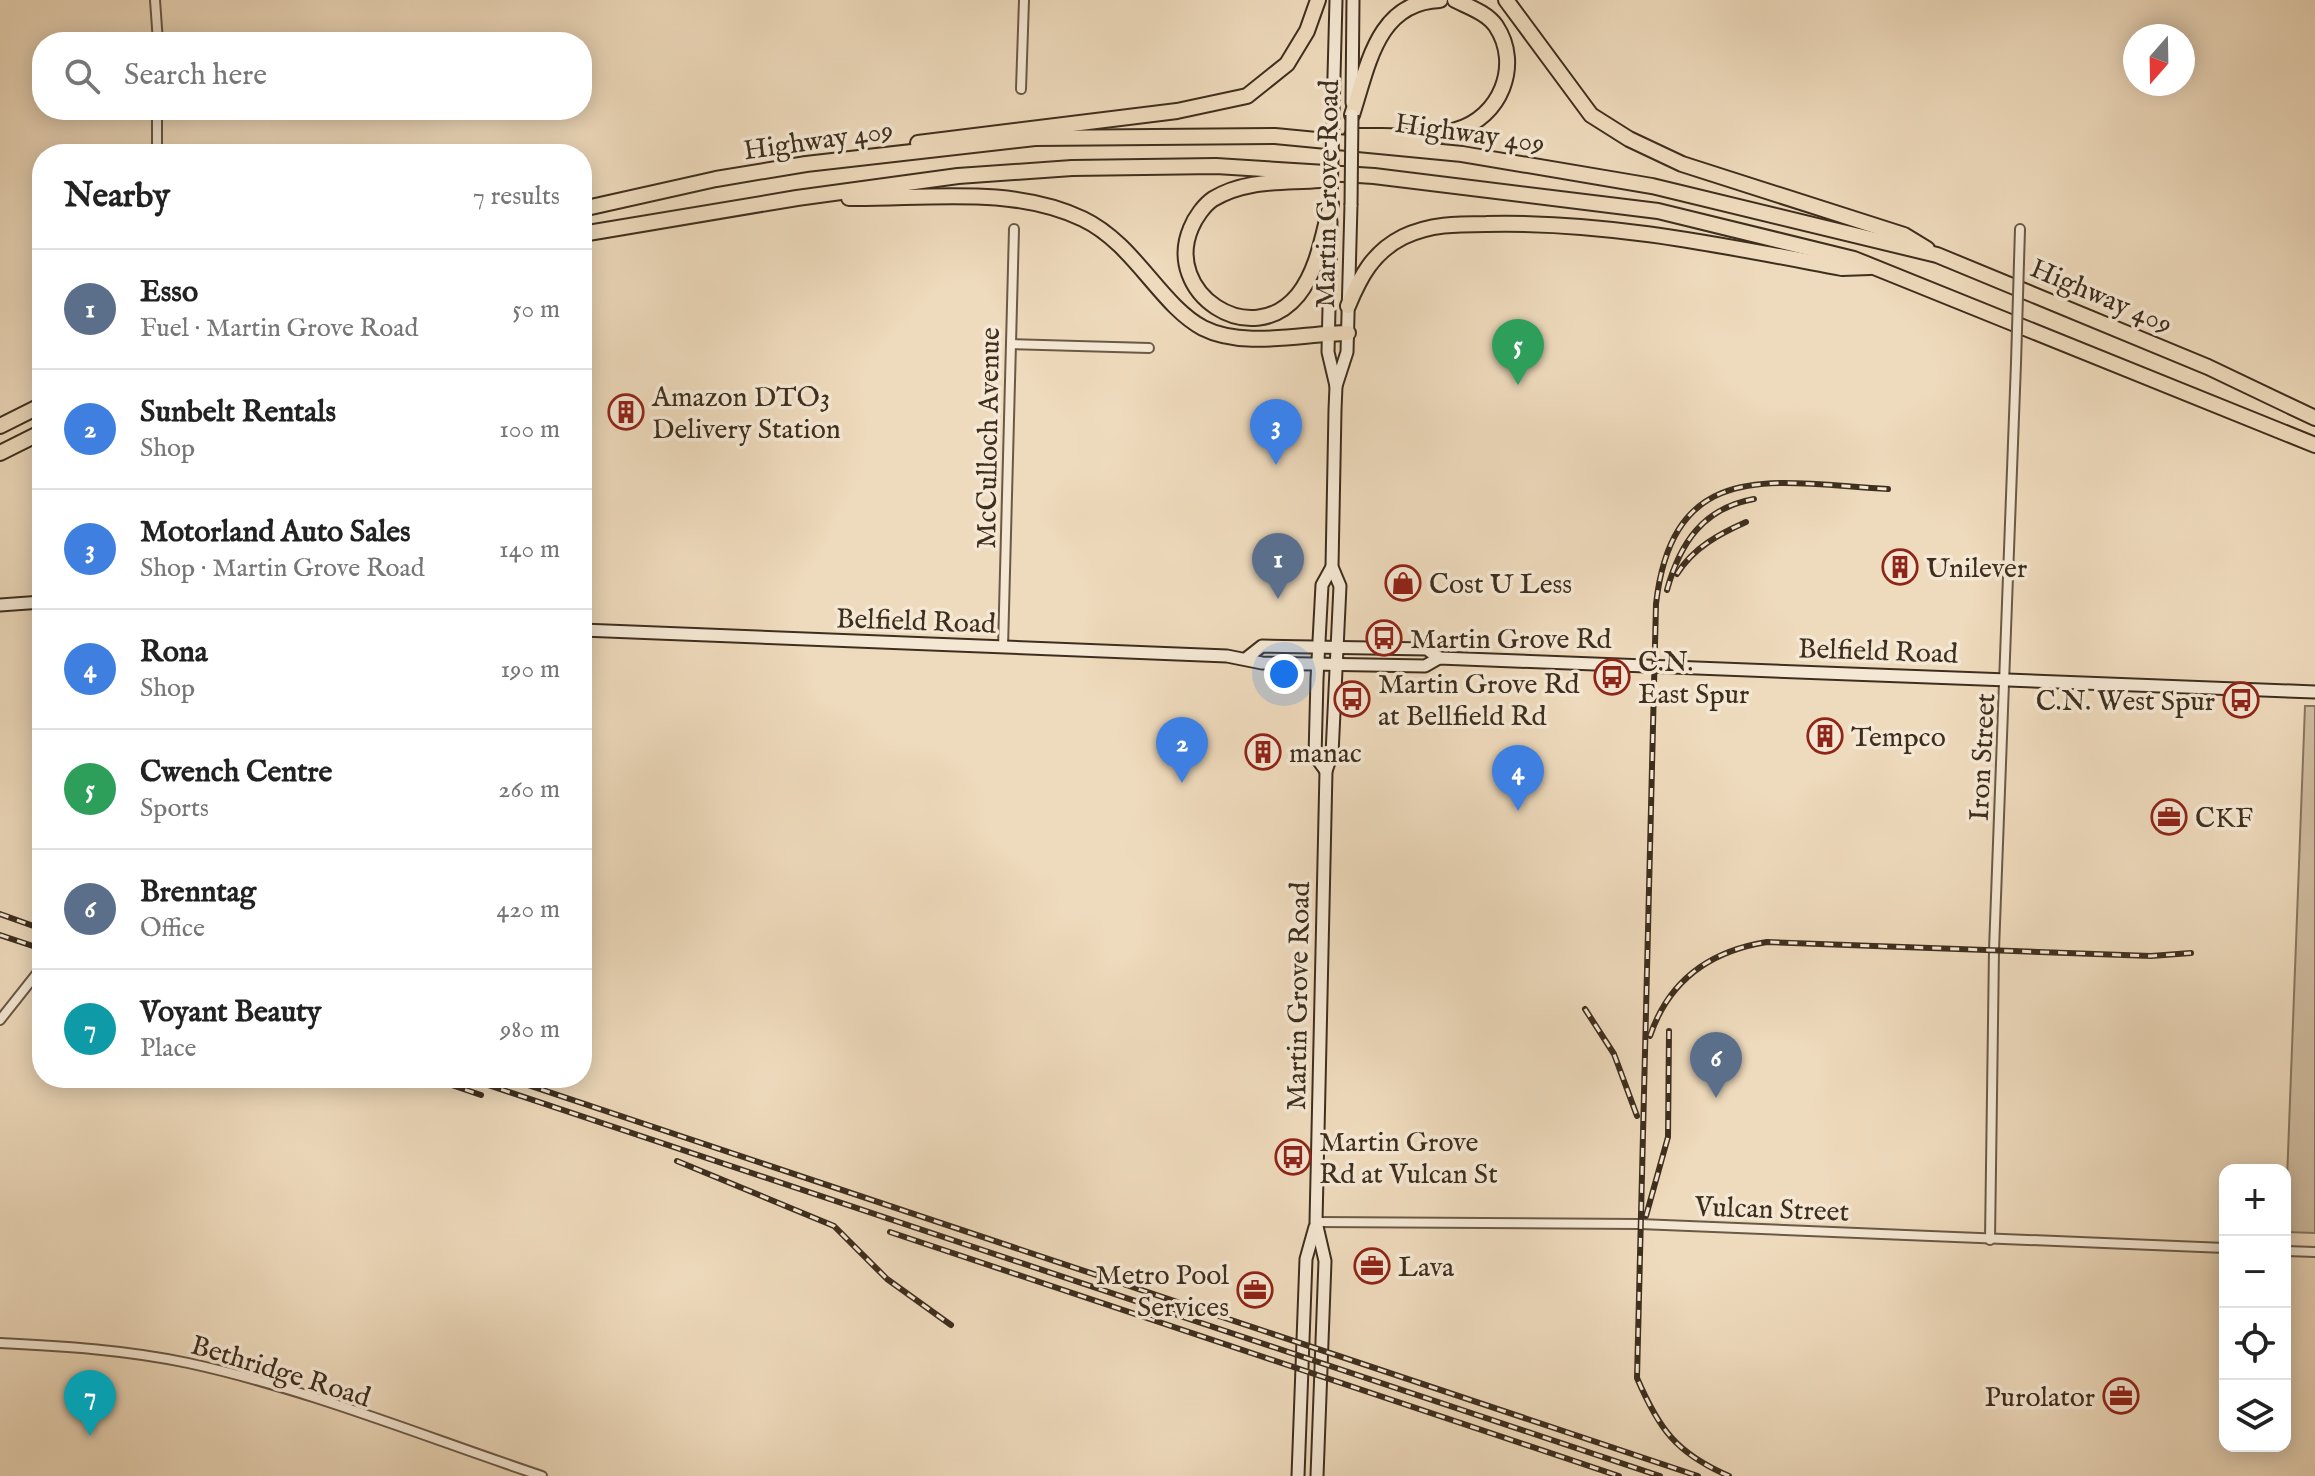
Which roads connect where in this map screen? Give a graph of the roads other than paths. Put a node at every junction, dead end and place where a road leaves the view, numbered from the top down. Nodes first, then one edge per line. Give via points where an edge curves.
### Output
1 (155, 0) edge
2 (1024, 0) edge
3 (1318, 0) edge
4 (1336, 0) edge
5 (1353, 0) edge
6 (1440, 0) edge
7 (1455, 0) edge
8 (1506, 0) edge
9 (157, 32) edge
10 (1021, 89) dead end
11 (1352, 115) junction
12 (157, 120) edge
13 (1275, 136) junction
14 (157, 144) edge
15 (806, 164) junction
16 (1374, 176) junction
17 (797, 198) junction
18 (1331, 204) junction
19 (592, 207) edge
20 (1014, 229) dead end
21 (2020, 229) dead end
22 (592, 232) edge
23 (1937, 255) junction
24 (1880, 267) junction
25 (1348, 306) junction
26 (1328, 333) junction
27 (1348, 333) junction
28 (1011, 344) junction
29 (1149, 348) dead end
30 (1336, 386) junction
31 (32, 410) edge
32 (2315, 418) edge
33 (0, 426) edge
34 (32, 437) edge
35 (2315, 445) edge
36 (0, 453) edge
37 (1332, 567) junction
38 (32, 603) edge
39 (0, 605) edge
40 (592, 630) edge
41 (1318, 646) junction
42 (1337, 646) junction
43 (1003, 648) junction
44 (1248, 657) junction
45 (1439, 658) junction
46 (1317, 664) junction
47 (1336, 664) junction
48 (2006, 679) junction
49 (2315, 692) edge
50 (1326, 771) junction
51 (32, 980) edge
52 (0, 1020) edge
53 (1316, 1222) junction
54 (1990, 1240) junction
55 (2219, 1248) edge
56 (2291, 1251) edge
57 (2315, 1252) edge
58 (0, 1343) edge
59 (542, 1476) edge
60 (1298, 1476) edge
61 (1317, 1476) edge

1 - 9 street
2 - 10 street
3 - 15 highway via 1287,64 1247,96 1177,111 951,137
4 - 18 main road, Martin Grove Road, bridge
5 - 11 main road, Martin Grove Road
6 - 11 highway via 1424,0 1385,26
7 - 13 highway via 1495,24 1508,63 1504,87 1478,121 1431,135
8 - 23 highway via 1591,115 1629,139 1682,164 1904,235
11 - 25 main road, Martin Grove Road, bridge
12 - 14 street
13 - 15 highway, Highway 409 via 1035,138
13 - 23 highway, Highway 409 via 1462,154 1652,186
15 - 19 highway, Highway 409
16 - 17 highway, Highway 409 via 1216,166 1072,168 958,176
16 - 18 highway via 1261,183 1210,201 1194,220 1184,245 1192,281 1222,313 1245,318 1280,309 1304,286
16 - 24 highway, Highway 409 via 1658,211
17 - 22 highway, Highway 409
17 - 26 highway via 983,197 1055,208 1121,244 1204,328 1249,338
18 - 26 main road, Martin Grove Road
20 - 28 street, McCulloch Avenue
21 - 48 street, Iron Street, bridge
23 - 32 highway, Highway 409 via 2208,367
24 - 25 highway via 1842,268 1656,234 1524,223 1436,225 1404,237 1376,257
24 - 35 highway, Highway 409
25 - 27 main road, Martin Grove Road
26 - 27 highway
26 - 30 main road, Martin Grove Road
27 - 30 main road, Martin Grove Road
28 - 29 street
28 - 43 street, McCulloch Avenue
30 - 37 main road, Martin Grove Road
31 - 33 highway
34 - 36 highway
37 - 41 main road, Martin Grove Road via 1322,585
37 - 42 main road, Martin Grove Road via 1340,586
38 - 39 main road
40 - 43 main road, Belfield Road
41 - 42 main road, Belfield Road
41 - 44 main road, Belfield Road via 1262,646
41 - 46 main road, Martin Grove Road
42 - 45 main road, Belfield Road via 1427,649
42 - 47 main road, Martin Grove Road
43 - 44 main road, Belfield Road
44 - 46 main road, Belfield Road via 1262,663
45 - 47 main road, Belfield Road via 1425,666
45 - 48 main road, Belfield Road
46 - 47 main road, Belfield Road
46 - 50 main road, Martin Grove Road via 1315,756
47 - 50 main road, Martin Grove Road via 1332,754
48 - 49 main road, Belfield Road
48 - 54 street, Iron Street via 1994,950
50 - 53 main road, Martin Grove Road
51 - 52 street
53 - 54 street, Vulcan Street via 1640,1224
53 - 60 main road, Martin Grove Road via 1306,1259
53 - 61 main road, Martin Grove Road via 1325,1261
54 - 55 street, Vulcan Street
56 - 57 street
58 - 59 street, Bethridge Road via 95,1348 190,1363

